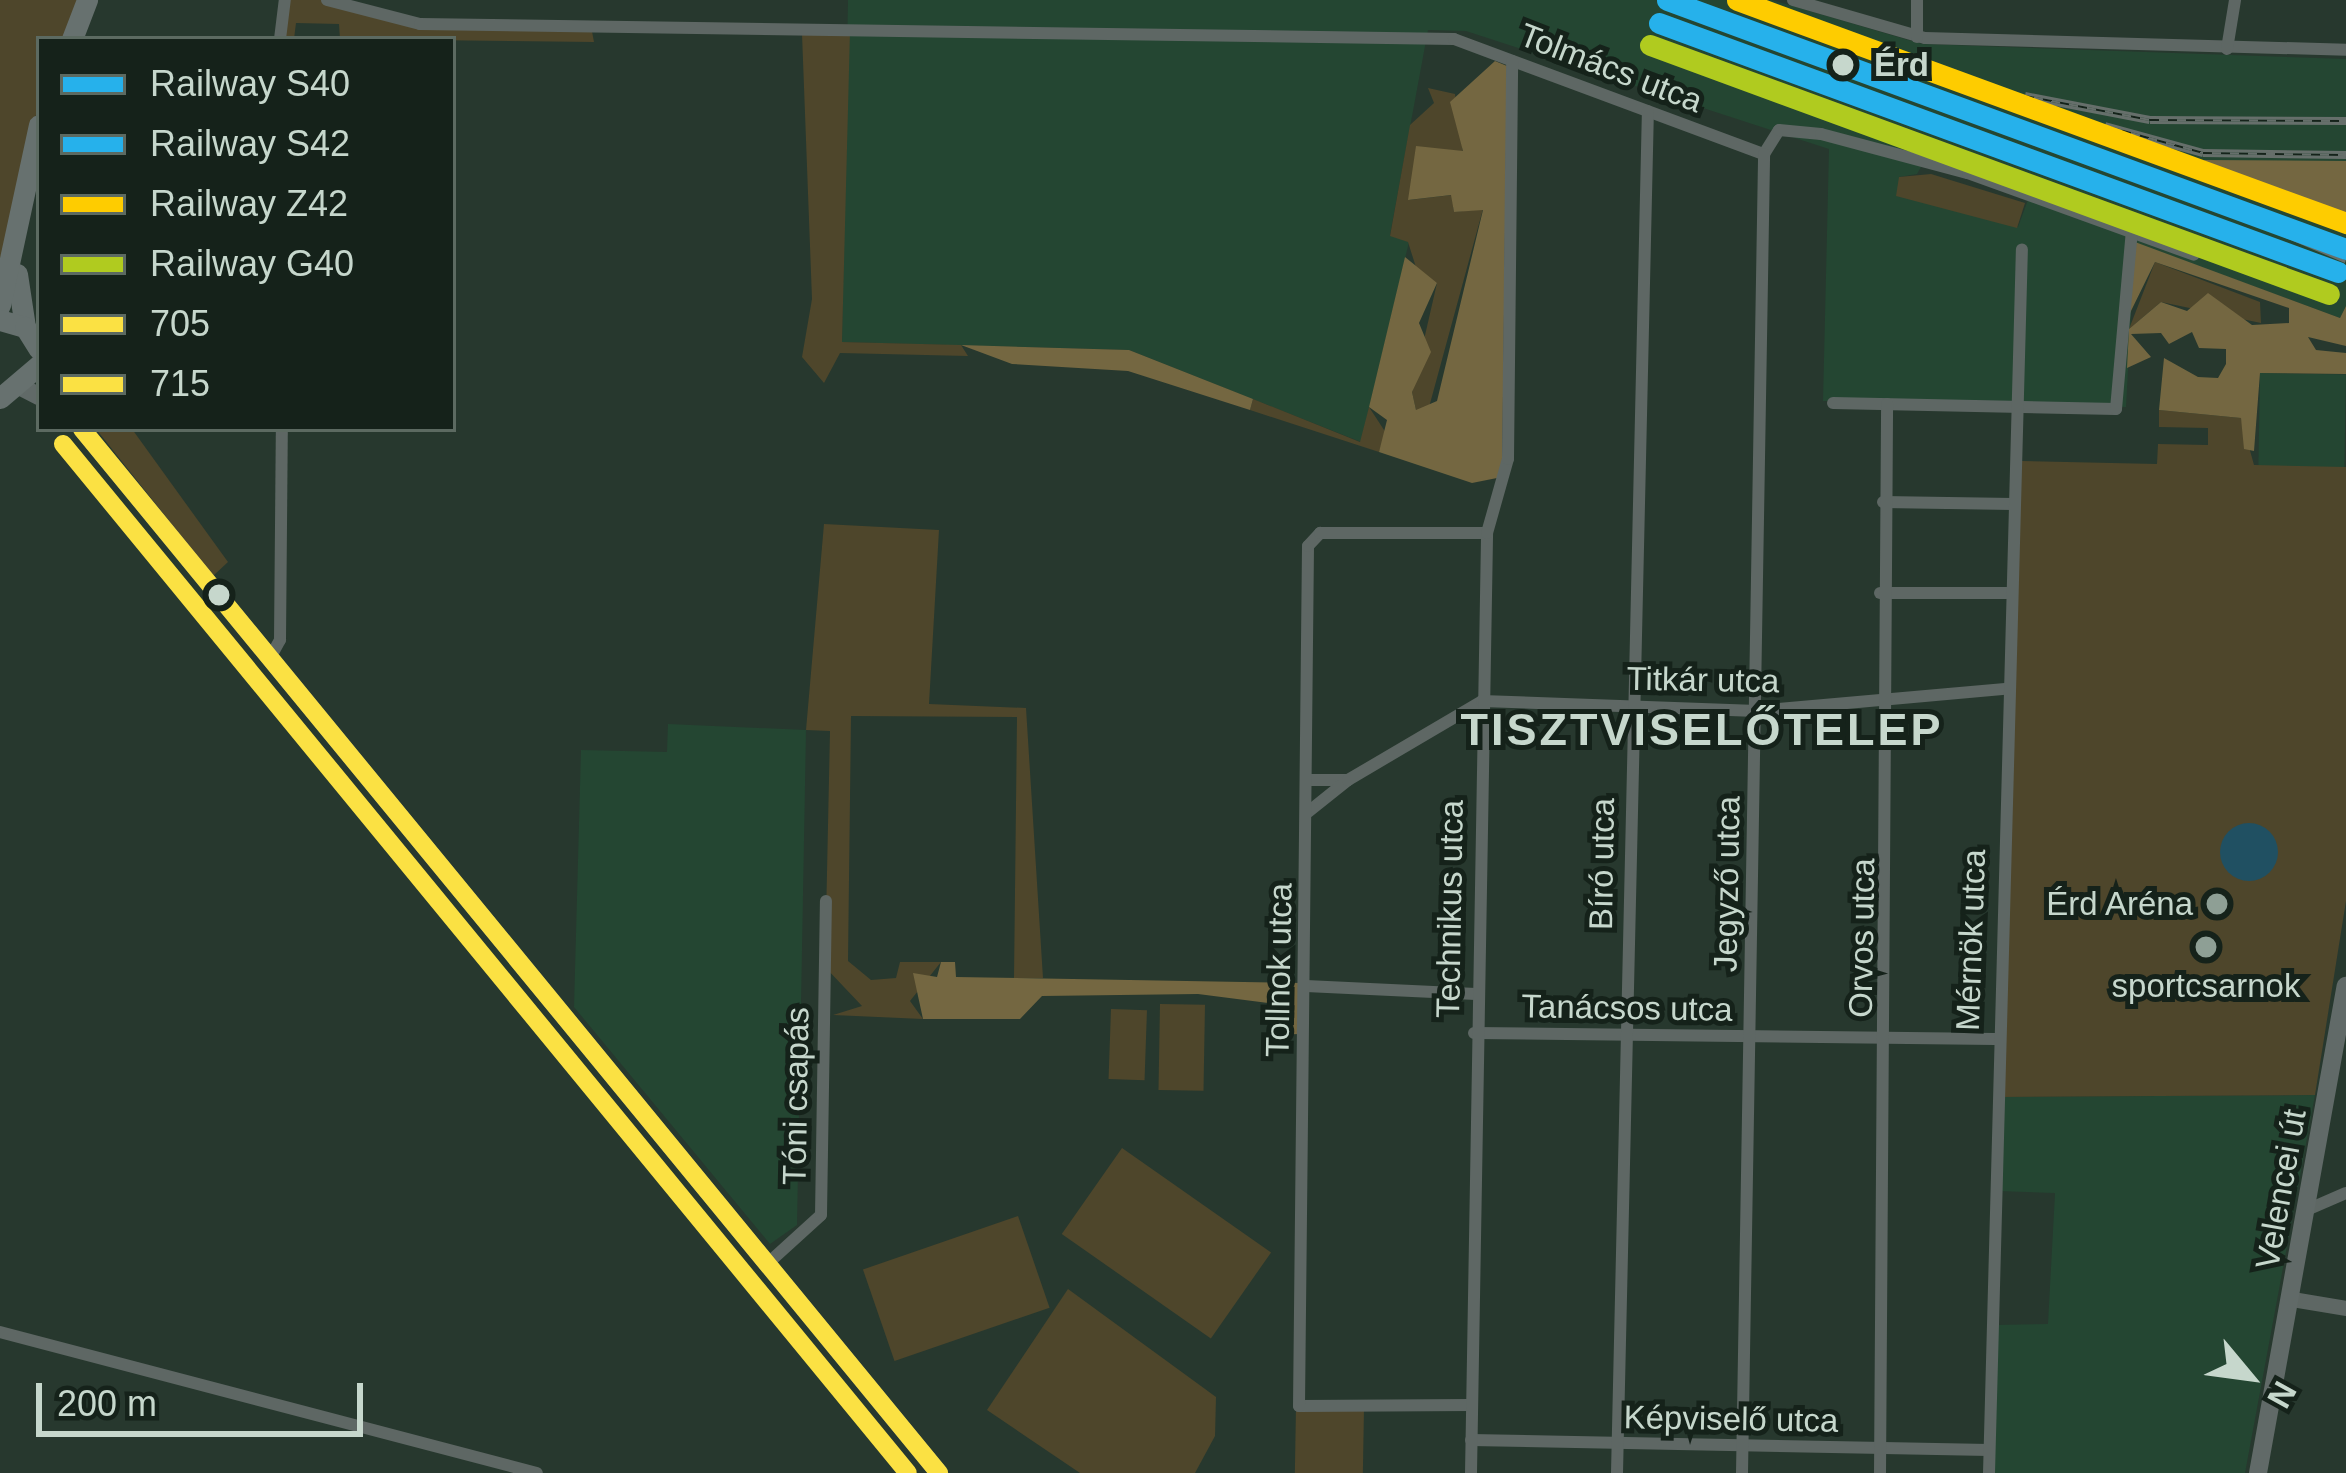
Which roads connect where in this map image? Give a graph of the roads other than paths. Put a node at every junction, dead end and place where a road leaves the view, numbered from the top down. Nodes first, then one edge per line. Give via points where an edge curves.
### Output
1 (87, 0) edge
2 (285, 0) edge
3 (327, 0) edge
4 (1792, 0) edge
5 (1917, 0) edge
6 (2235, 0) edge
7 (73, 36) edge
8 (280, 36) edge
9 (1917, 37) junction
10 (2227, 50) junction
11 (2346, 50) edge
12 (1512, 61) junction
13 (1648, 112) junction
14 (36, 140) edge
15 (1764, 154) junction
16 (2132, 231) junction
17 (15, 247) junction
18 (2022, 249) dead end
19 (2194, 255) dead end
20 (0, 305) edge
21 (0, 320) edge
22 (25, 327) junction
23 (36, 344) edge
24 (36, 368) edge
25 (14, 394) edge
26 (1833, 403) dead end
27 (1887, 404) junction
28 (2016, 410) junction
29 (84, 432) edge
30 (282, 432) edge
31 (1883, 502) junction
32 (2013, 504) junction
33 (1487, 533) junction
34 (1880, 593) junction
35 (2009, 593) junction
36 (270, 658) junction
37 (2005, 689) junction
38 (1482, 701) junction
39 (1881, 702) junction
40 (1633, 706) junction
41 (1757, 711) junction
42 (1306, 780) junction
43 (1348, 780) junction
44 (1308, 812) junction
45 (826, 901) dead end
46 (1306, 986) junction
47 (2346, 986) edge
48 (1476, 994) junction
49 (1474, 1033) junction
50 (1625, 1035) junction
51 (1750, 1036) junction
52 (1887, 1038) junction
53 (1995, 1039) junction
54 (2346, 1193) edge
55 (2309, 1209) junction
56 (765, 1266) junction
57 (2292, 1299) junction
58 (2346, 1308) edge
59 (0, 1332) edge
60 (1471, 1406) junction
61 (1471, 1440) junction
62 (1617, 1445) junction
63 (1742, 1445) junction
64 (1880, 1449) junction
65 (1990, 1450) junction
66 (537, 1473) edge
67 (939, 1473) edge
68 (1471, 1473) edge
69 (1616, 1473) edge
70 (1742, 1473) edge
71 (1880, 1473) edge
72 (1989, 1473) edge
73 (2258, 1473) edge

1 - 7 main road
2 - 8 street
3 - 12 street, Tolmács utca via 420,24 1436,38
4 - 9 street
5 - 9 street
6 - 10 street
9 - 10 street
10 - 11 street
12 - 13 street, Tolmács utca
12 - 33 street, Technikus utca via 1508,459
13 - 15 street, Tolmács utca
13 - 40 street, Bíró utca
14 - 17 main road
15 - 16 street via 1772,134 1799,129
15 - 41 street, Jegyző utca
16 - 19 street
16 - 28 street via 2121,404
17 - 20 main road
17 - 22 main road
18 - 28 street, Mérnök utca
21 - 22 main road
22 - 23 main road
24 - 25 main road
26 - 27 street
27 - 28 street
27 - 31 street, Orvos utca
28 - 32 street, Mérnök utca
29 - 36 main road
30 - 36 street via 280,640
31 - 32 street
31 - 34 street, Orvos utca
32 - 35 street, Mérnök utca
33 - 38 street, Technikus utca
33 - 42 street, Tollnok utca via 1312,535
34 - 35 street
34 - 39 street, Orvos utca
35 - 37 street, Mérnök utca
36 - 56 main road
37 - 39 street, Titkár utca
37 - 53 street, Mérnök utca
38 - 40 street, Titkár utca
38 - 43 street
38 - 48 street, Technikus utca
39 - 41 street, Titkár utca
39 - 52 street, Orvos utca via 1892,812
40 - 41 street, Titkár utca
40 - 50 street, Bíró utca
41 - 51 street, Jegyző utca
42 - 43 street
42 - 44 street, Tollnok utca
43 - 44 street
44 - 46 street, Tollnok utca
45 - 56 street, Tóni csapás via 821,1215
46 - 48 street, Tanácsos utca
46 - 60 street, Tollnok utca via 1299,1406
47 - 55 main road, Velencei út
48 - 49 street, Technikus utca
49 - 50 street, Tanácsos utca
49 - 60 street, Technikus utca
50 - 51 street, Tanácsos utca
50 - 62 street, Bíró utca
51 - 52 street, Tanácsos utca
51 - 63 street, Jegyző utca
52 - 53 street, Tanácsos utca
52 - 64 street, Orvos utca
53 - 65 street, Mérnök utca
54 - 55 street
55 - 57 main road, Velencei út
56 - 67 main road
57 - 58 street
57 - 73 main road, Velencei út
59 - 66 street
60 - 61 street, Technikus utca
61 - 62 street, Képviselő utca
61 - 68 street, Technikus utca
62 - 63 street, Képviselő utca
62 - 69 street, Bíró utca
63 - 64 street, Képviselő utca
63 - 70 street, Jegyző utca
64 - 65 street, Képviselő utca
64 - 71 street, Orvos utca
65 - 72 street, Mérnök utca

